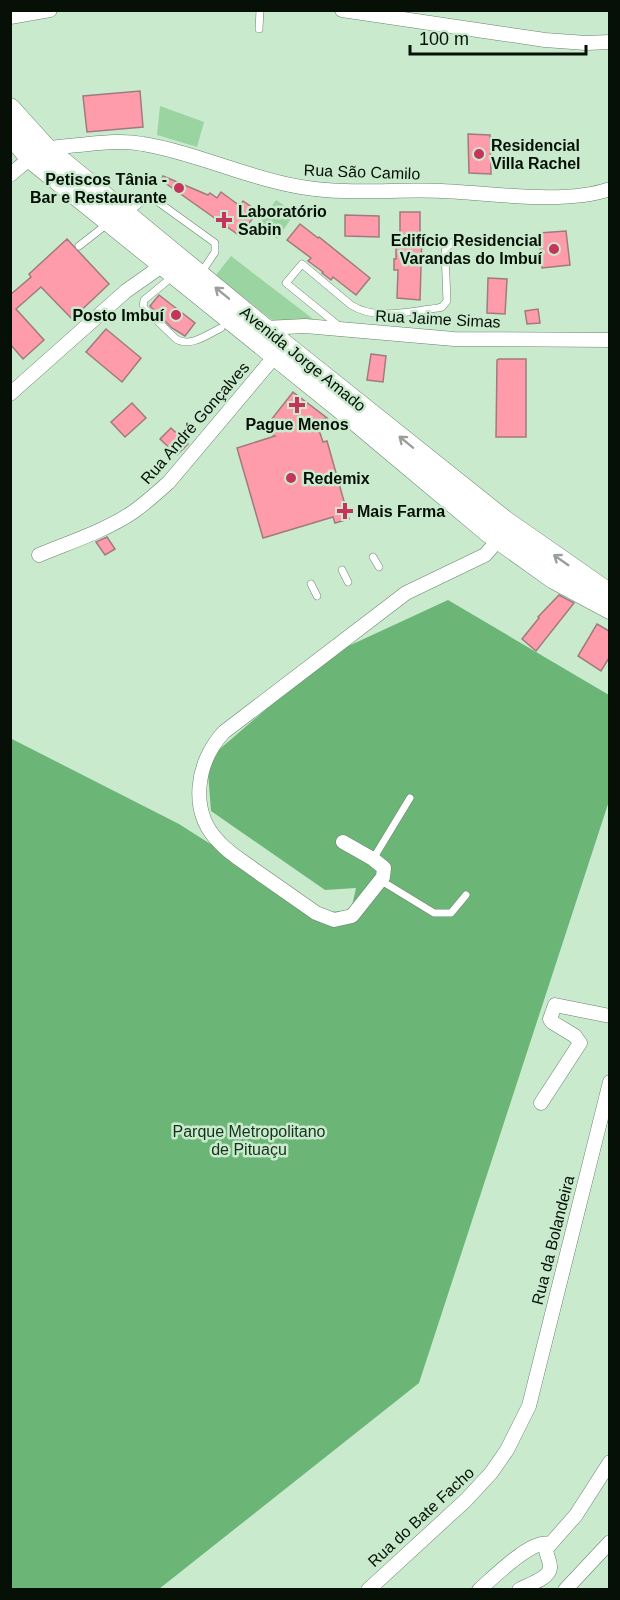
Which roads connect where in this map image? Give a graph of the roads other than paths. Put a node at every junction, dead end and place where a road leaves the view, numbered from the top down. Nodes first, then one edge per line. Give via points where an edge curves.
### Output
1 (50, 10) edge
2 (260, 10) edge
3 (342, 10) edge
4 (10, 17) edge
5 (259, 29) dead end
6 (609, 42) edge
7 (10, 108) edge
8 (10, 134) edge
9 (39, 154) junction
10 (10, 175) edge
11 (609, 189) edge
12 (98, 203) junction
13 (126, 215) junction
14 (102, 228) junction
15 (529, 243) dead end
16 (79, 246) dead end
17 (161, 272) junction
18 (199, 275) junction
19 (221, 328) junction
20 (265, 328) junction
21 (343, 330) junction
22 (245, 333) junction
23 (609, 340) edge
24 (275, 356) junction
25 (10, 394) edge
26 (432, 486) junction
27 (526, 548) junction
28 (489, 551) junction
29 (39, 555) dead end
30 (373, 557) dead end
31 (379, 567) dead end
32 (342, 570) dead end
33 (348, 582) dead end
34 (311, 584) dead end
35 (609, 594) edge
36 (317, 596) dead end
37 (609, 609) edge
38 (410, 798) dead end
39 (344, 842) dead end
40 (373, 859) junction
41 (380, 880) junction
42 (466, 895) dead end
43 (609, 1016) edge
44 (609, 1082) edge
45 (541, 1103) dead end
46 (529, 1406) joint
47 (609, 1462) edge
48 (609, 1542) edge
49 (549, 1544) junction
50 (369, 1590) edge
51 (479, 1590) edge
52 (519, 1590) edge
53 (565, 1590) edge

1 - 4 street
2 - 5 lane
3 - 6 street via 545,39
7 - 9 main road, Avenida Jorge Amado
8 - 9 main road, Avenida Jorge Amado
9 - 10 street
9 - 11 street, Rua São Camilo via 110,142 141,144 267,180 336,190 533,196 586,195
9 - 12 main road, Avenida Jorge Amado
12 - 13 main road, Avenida Jorge Amado
12 - 14 main road
12 - 17 main road, Avenida Jorge Amado
13 - 18 main road, Avenida Jorge Amado
13 - 18 lane via 145,199 154,199 215,243 215,252
14 - 16 lane
14 - 17 main road
15 - 21 lane via 453,242 445,252 445,304 374,314 351,305 302,264 286,283
17 - 19 main road
17 - 19 lane via 143,307 176,339 190,342
17 - 22 main road, Avenida Jorge Amado
17 - 25 street via 126,291
20 -> 18 main road, Avenida Jorge Amado
19 - 22 main road
20 - 21 street, Rua Jaime Simas via 305,326
27 -> 20 main road, Avenida Jorge Amado via 504,520
21 - 23 street, Rua Jaime Simas via 454,339
22 - 24 main road, Avenida Jorge Amado
24 - 26 main road, Avenida Jorge Amado
24 - 29 street, Rua André Gonçalves via 150,500 108,526
26 - 27 main road, Avenida Jorge Amado
26 - 28 main road via 448,517
27 - 28 main road via 514,558
35 -> 27 main road, Avenida Jorge Amado
27 - 37 main road, Avenida Jorge Amado via 554,579
28 - 41 street via 406,593 224,732 207,754 199,782 200,803 219,843 316,913 334,920 352,916
30 - 31 lane
32 - 33 lane
34 - 36 lane
38 - 40 lane
39 - 40 street
40 - 41 street via 384,868
41 - 42 lane via 434,914 451,913
43 - 45 street via 555,1005 550,1019 580,1043
44 - 46 street, Rua da Bolandeira
46 - 50 street, Rua do Bate Facho via 491,1473
47 - 49 street via 576,1515
48 - 53 street
49 - 51 street via 534,1546
49 - 52 street via 549,1571

